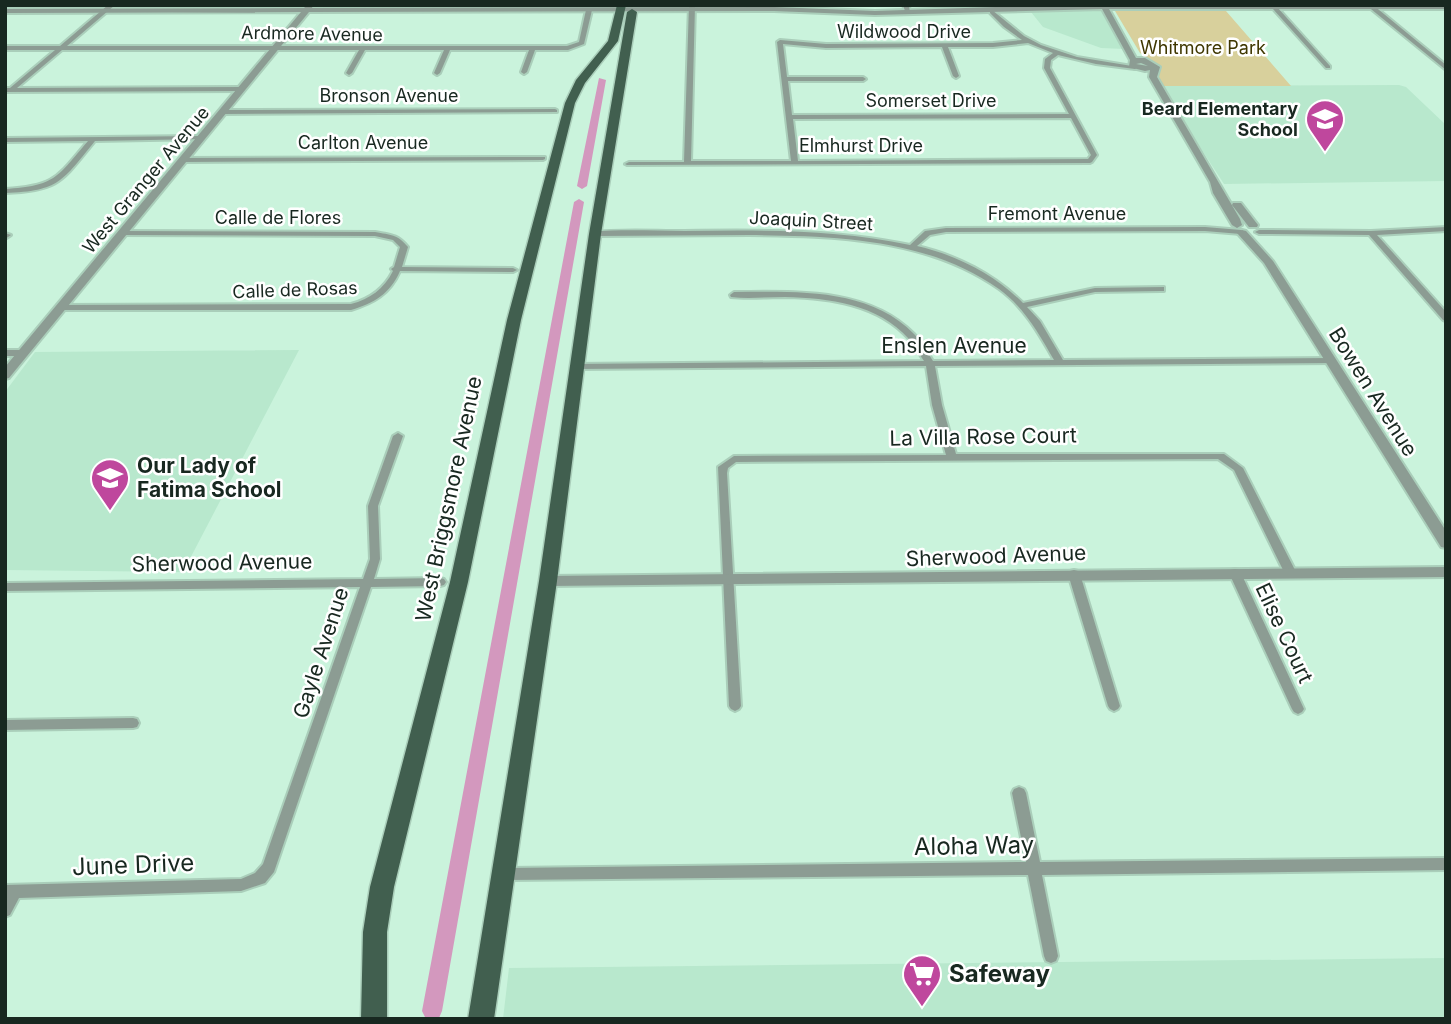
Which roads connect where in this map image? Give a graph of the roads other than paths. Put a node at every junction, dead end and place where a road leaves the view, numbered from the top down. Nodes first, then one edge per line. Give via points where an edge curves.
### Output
1 (681, 6) edge
2 (691, 6) edge
3 (1104, 6) edge
4 (1371, 6) edge
5 (1446, 7) edge
6 (109, 8) edge
7 (309, 8) edge
8 (553, 8) edge
9 (624, 8) edge
10 (1275, 8) junction
11 (907, 9) edge
12 (5, 11) edge
13 (589, 11) junction
14 (992, 12) junction
15 (1029, 41) junction
16 (945, 46) junction
17 (1128, 46) junction
18 (276, 47) junction
19 (5, 48) edge
20 (61, 48) junction
21 (362, 49) junction
22 (447, 49) junction
23 (532, 49) junction
24 (1057, 53) junction
25 (1152, 64) junction
26 (1135, 65) junction
27 (1328, 66) dead end
28 (1446, 68) edge
29 (349, 72) dead end
30 (436, 72) dead end
31 (524, 72) dead end
32 (956, 76) dead end
33 (785, 79) junction
34 (863, 79) dead end
35 (242, 89) junction
36 (8, 90) edge
37 (5, 96) edge
38 (1168, 107) junction
39 (555, 111) dead end
40 (223, 113) junction
41 (1072, 116) junction
42 (790, 117) junction
43 (201, 138) junction
44 (93, 139) junction
45 (5, 140) edge
46 (543, 158) dead end
47 (183, 160) junction
48 (794, 162) junction
49 (687, 163) junction
50 (629, 164) dead end
51 (1215, 182) junction
52 (5, 191) edge
53 (1239, 229) junction
54 (1256, 229) junction
55 (1446, 229) edge
56 (123, 233) junction
57 (1371, 233) junction
58 (595, 234) junction
59 (913, 246) junction
60 (1268, 261) junction
61 (395, 269) junction
62 (513, 270) dead end
63 (1161, 289) dead end
64 (734, 295) dead end
65 (1024, 305) junction
66 (60, 308) junction
67 (1446, 318) edge
68 (5, 353) edge
69 (23, 353) junction
70 (1331, 362) junction
71 (1060, 363) junction
72 (930, 364) junction
73 (576, 366) junction
74 (5, 375) edge
75 (398, 436) dead end
76 (951, 456) junction
77 (1446, 543) edge
78 (1290, 572) junction
79 (1446, 572) edge
80 (1235, 573) junction
81 (1074, 574) junction
82 (728, 580) junction
83 (548, 581) junction
84 (440, 582) dead end
85 (365, 583) junction
86 (5, 587) edge
87 (735, 706) dead end
88 (1114, 706) dead end
89 (1298, 709) dead end
90 (133, 723) dead end
91 (5, 725) edge
92 (1019, 793) dead end
93 (1446, 864) edge
94 (1033, 868) junction
95 (502, 874) junction
96 (260, 878) joint
97 (10, 892) edge
98 (5, 910) edge
99 (1051, 956) dead end
100 (374, 1019) edge
101 (481, 1019) edge

1 - 2 street
1 - 9 street
2 - 9 street
2 - 11 street
2 - 49 street
3 - 10 street
3 - 14 street
3 - 17 street
4 - 5 street
4 - 10 street
4 - 28 street
6 - 7 street
6 - 12 street
6 - 20 street
7 - 8 street
7 - 18 street, West Granger Avenue
8 - 13 street
9 - 13 street
9 - 58 main road
9 - 100 main road, West Briggsmore Avenue via 613,41 580,82 570,103 514,320 458,582 382,887 375,932
10 - 27 street
11 - 14 street
13 - 23 street, Ardmore Avenue via 580,45
14 - 15 street via 1008,29
15 - 16 street, Wildwood Drive
15 - 24 street
16 - 32 street
16 - 33 street, Wildwood Drive via 780,42
17 - 25 street
17 - 26 street
18 - 20 street, Ardmore Avenue
18 - 21 street, Ardmore Avenue
18 - 35 street, West Granger Avenue
19 - 20 street, Ardmore Avenue
20 - 36 street
21 - 22 street, Ardmore Avenue
21 - 29 street
22 - 23 street, Ardmore Avenue
22 - 30 street
23 - 31 street
24 - 26 street
24 - 41 street via 1048,60 1047,68
25 - 26 street
25 - 38 street via 1153,77
26 - 38 street
33 - 34 street
33 - 42 street
35 - 36 street
35 - 40 street, West Granger Avenue
36 - 37 street
38 - 51 street, Bowen Avenue
39 - 40 street, Bronson Avenue
40 - 43 street, West Granger Avenue
41 - 42 street, Somerset Drive
41 - 48 street, Elmhurst Drive via 1093,160
42 - 48 street
43 - 44 street
43 - 47 street, West Granger Avenue
44 - 45 street
44 - 52 street via 52,185
46 - 47 street, Carlton Avenue
47 - 56 street, West Granger Avenue
48 - 49 street, Elmhurst Drive
49 - 50 street, Elmhurst Drive
51 - 53 street, Bowen Avenue
51 - 54 street, Bowen Avenue
53 - 54 street
53 - 59 street, Fremont Avenue via 946,230 928,233
53 - 60 street, Bowen Avenue
54 - 57 street
54 - 60 street, Bowen Avenue
55 - 57 street
56 - 61 street, Calle de Flores via 383,234 403,244
56 - 66 street, West Granger Avenue
57 - 67 street
58 - 59 street, Joaquin Street via 832,234
58 - 73 main road
59 - 65 street, Joaquin Street via 976,271
60 - 70 street, Bowen Avenue
61 - 62 street
61 - 66 street, Calle de Rosas via 383,294 351,307
63 - 65 street via 1095,290
64 - 72 street via 809,295 860,303 902,325
65 - 71 street, Joaquin Street via 1045,331
66 - 69 street, West Granger Avenue
68 - 69 street
69 - 74 street, West Granger Avenue
70 - 71 street, Enslen Avenue
70 - 77 street, Bowen Avenue
71 - 72 street, Enslen Avenue
72 - 73 street, Enslen Avenue
72 - 76 street
73 - 83 main road
75 - 85 street, Gayle Avenue via 374,501 374,559
76 - 78 street, La Villa Rose Court via 1220,456 1238,468
76 - 82 street, La Villa Rose Court via 740,458 727,463 722,473
78 - 79 street, Sherwood Avenue
78 - 80 street, Sherwood Avenue
80 - 81 street, Sherwood Avenue
80 - 89 street, Elise Court
81 - 82 street, Sherwood Avenue
81 - 88 street
82 - 83 street, Sherwood Avenue
82 - 87 street
83 - 95 main road
84 - 85 street, Sherwood Avenue
85 - 86 street, Sherwood Avenue
85 - 96 street, Gayle Avenue via 272,862
90 - 91 street
92 - 94 street
93 - 94 street, Aloha Way
94 - 95 street, Aloha Way
94 - 99 street
95 - 101 main road
96 - 97 street, June Drive via 241,885
97 - 98 street

